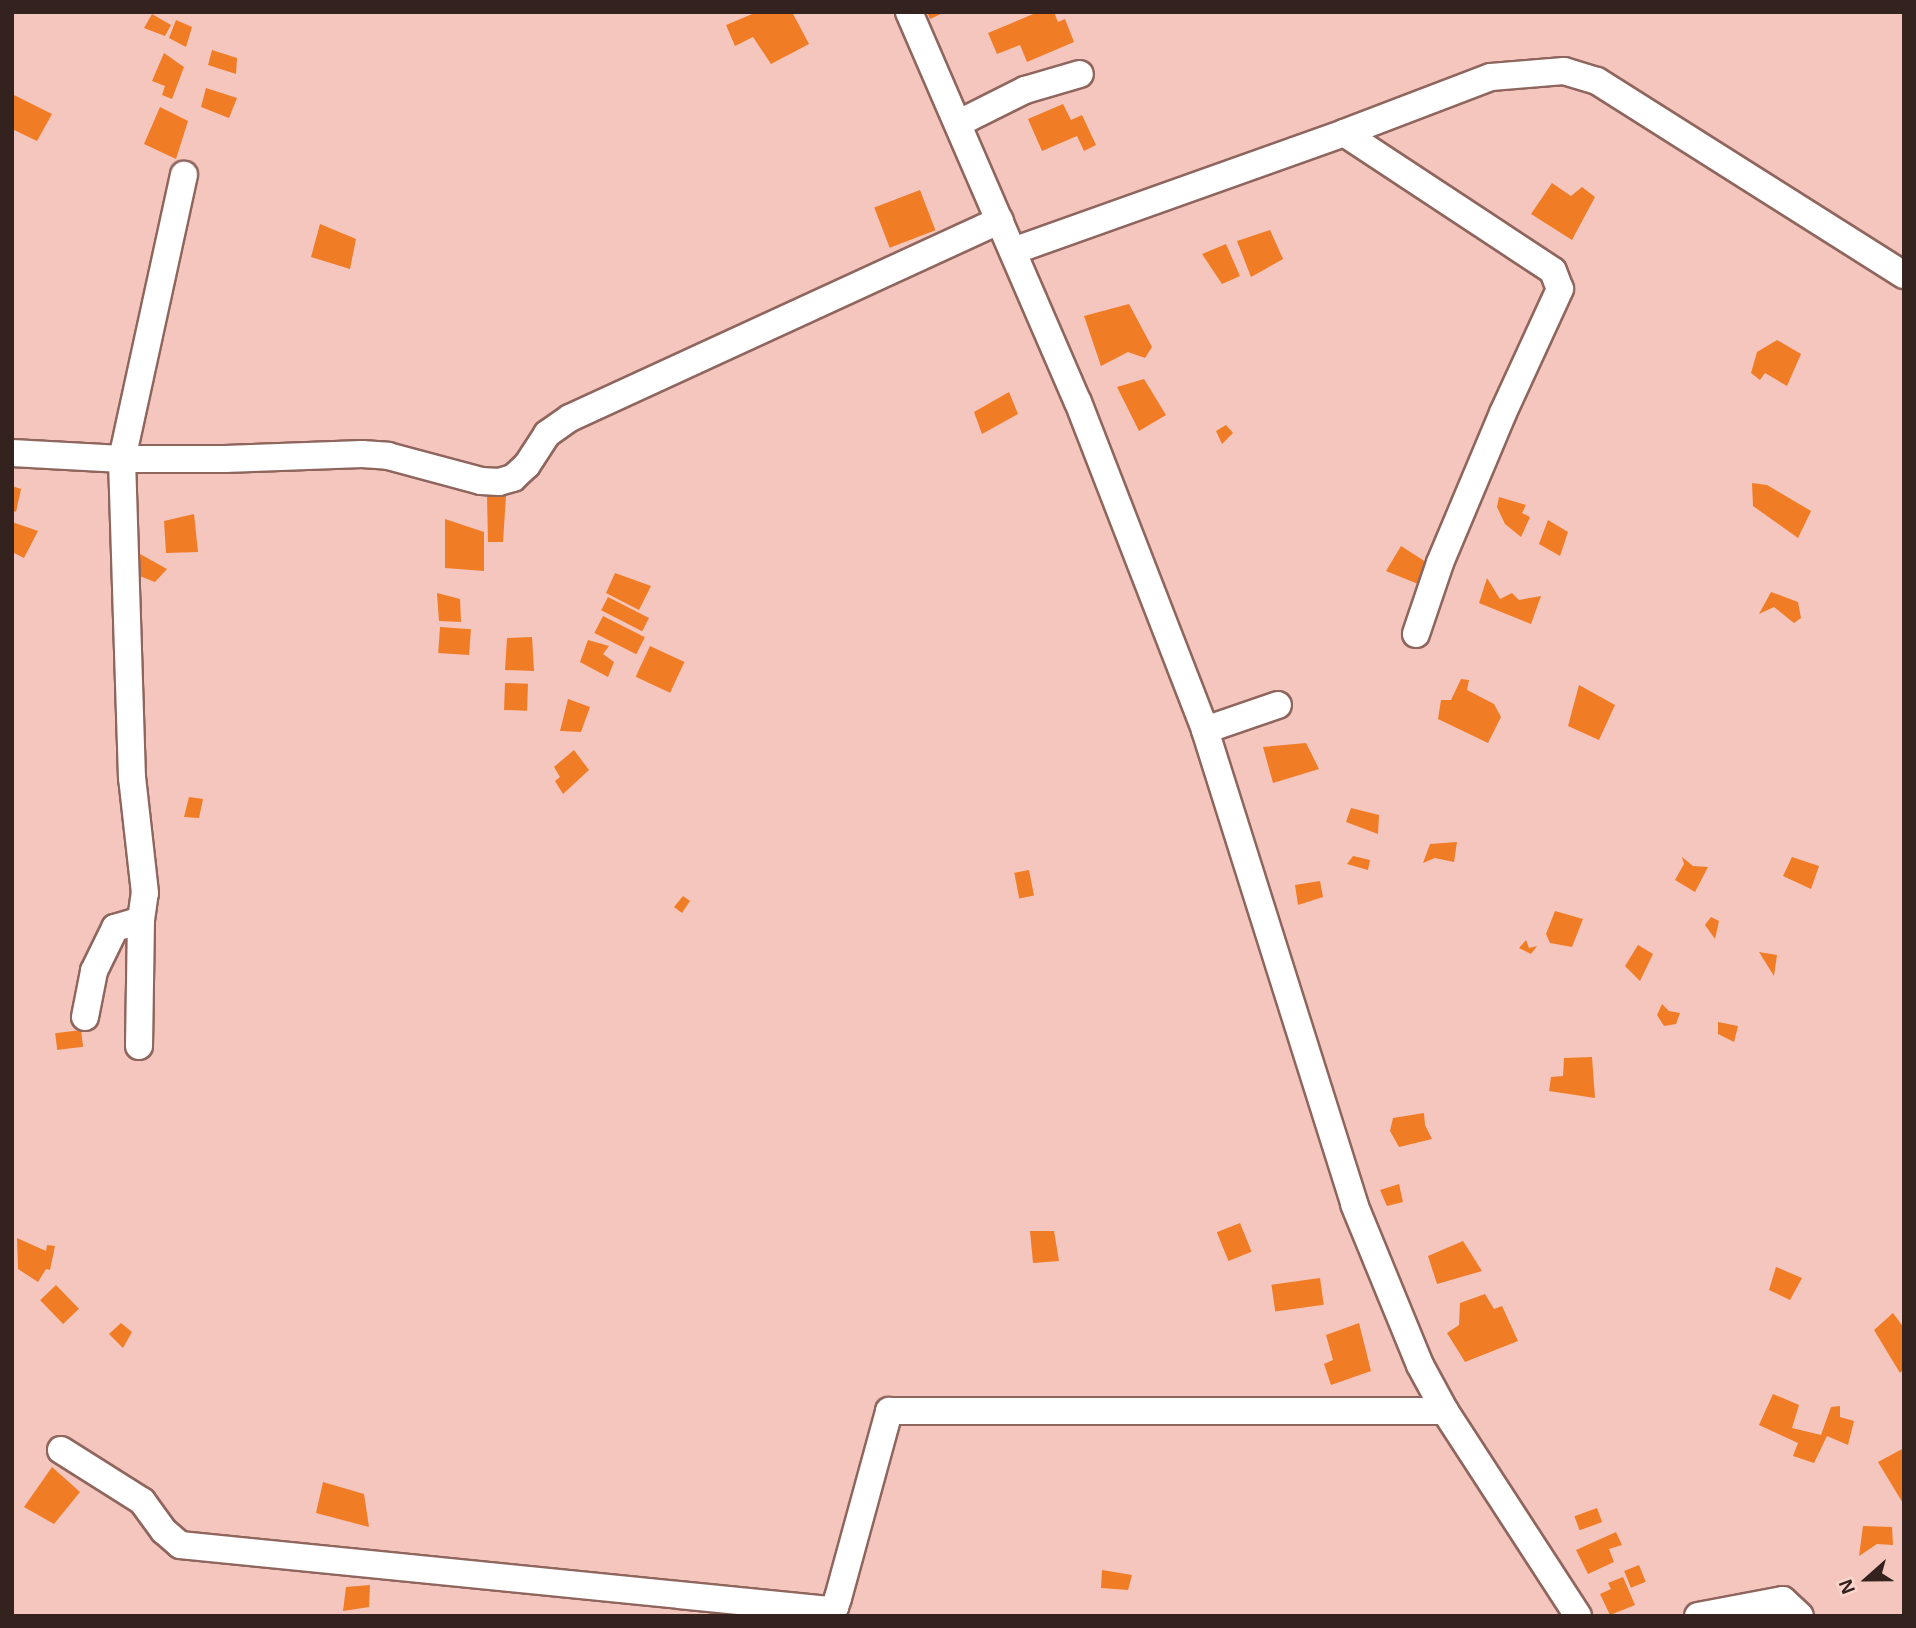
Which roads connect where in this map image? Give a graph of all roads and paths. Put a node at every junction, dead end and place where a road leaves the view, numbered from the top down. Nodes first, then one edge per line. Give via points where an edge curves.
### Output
1 (909, 12) edge
2 (1080, 74) dead end
3 (959, 124) junction
4 (1344, 133) junction
5 (184, 175) dead end
6 (1000, 220) junction
7 (1013, 251) junction
8 (1904, 275) edge
9 (12, 453) edge
10 (122, 459) junction
11 (1416, 634) dead end
12 (1278, 705) dead end
13 (1205, 730) junction
14 (141, 920) junction
15 (85, 1017) dead end
16 (138, 1046) dead end
17 (1445, 1411) junction
18 (61, 1450) dead end
19 (778, 1611) edge
20 (829, 1613) edge
21 (1578, 1616) edge
22 (1698, 1616) edge
23 (1800, 1616) edge

1 - 3 street
2 - 3 street via 1025,90
3 - 6 street
4 - 7 street
4 - 8 street via 1491,76 1563,71 1597,81
4 - 11 street via 1553,271 1560,289 1492,438
5 - 10 street
6 - 7 street
6 - 10 street via 570,418 547,434 513,478 499,482 362,454
7 - 13 street via 1078,402
9 - 10 street
10 - 14 street via 132,778 145,893
12 - 13 street
13 - 17 street via 1354,1203 1420,1365
14 - 15 street via 115,928 94,971
14 - 16 street
17 - 20 street via 889,1411 838,1598
17 - 21 street
18 - 19 street via 142,1501 180,1545
19 - 20 street
22 - 23 street via 1783,1600

